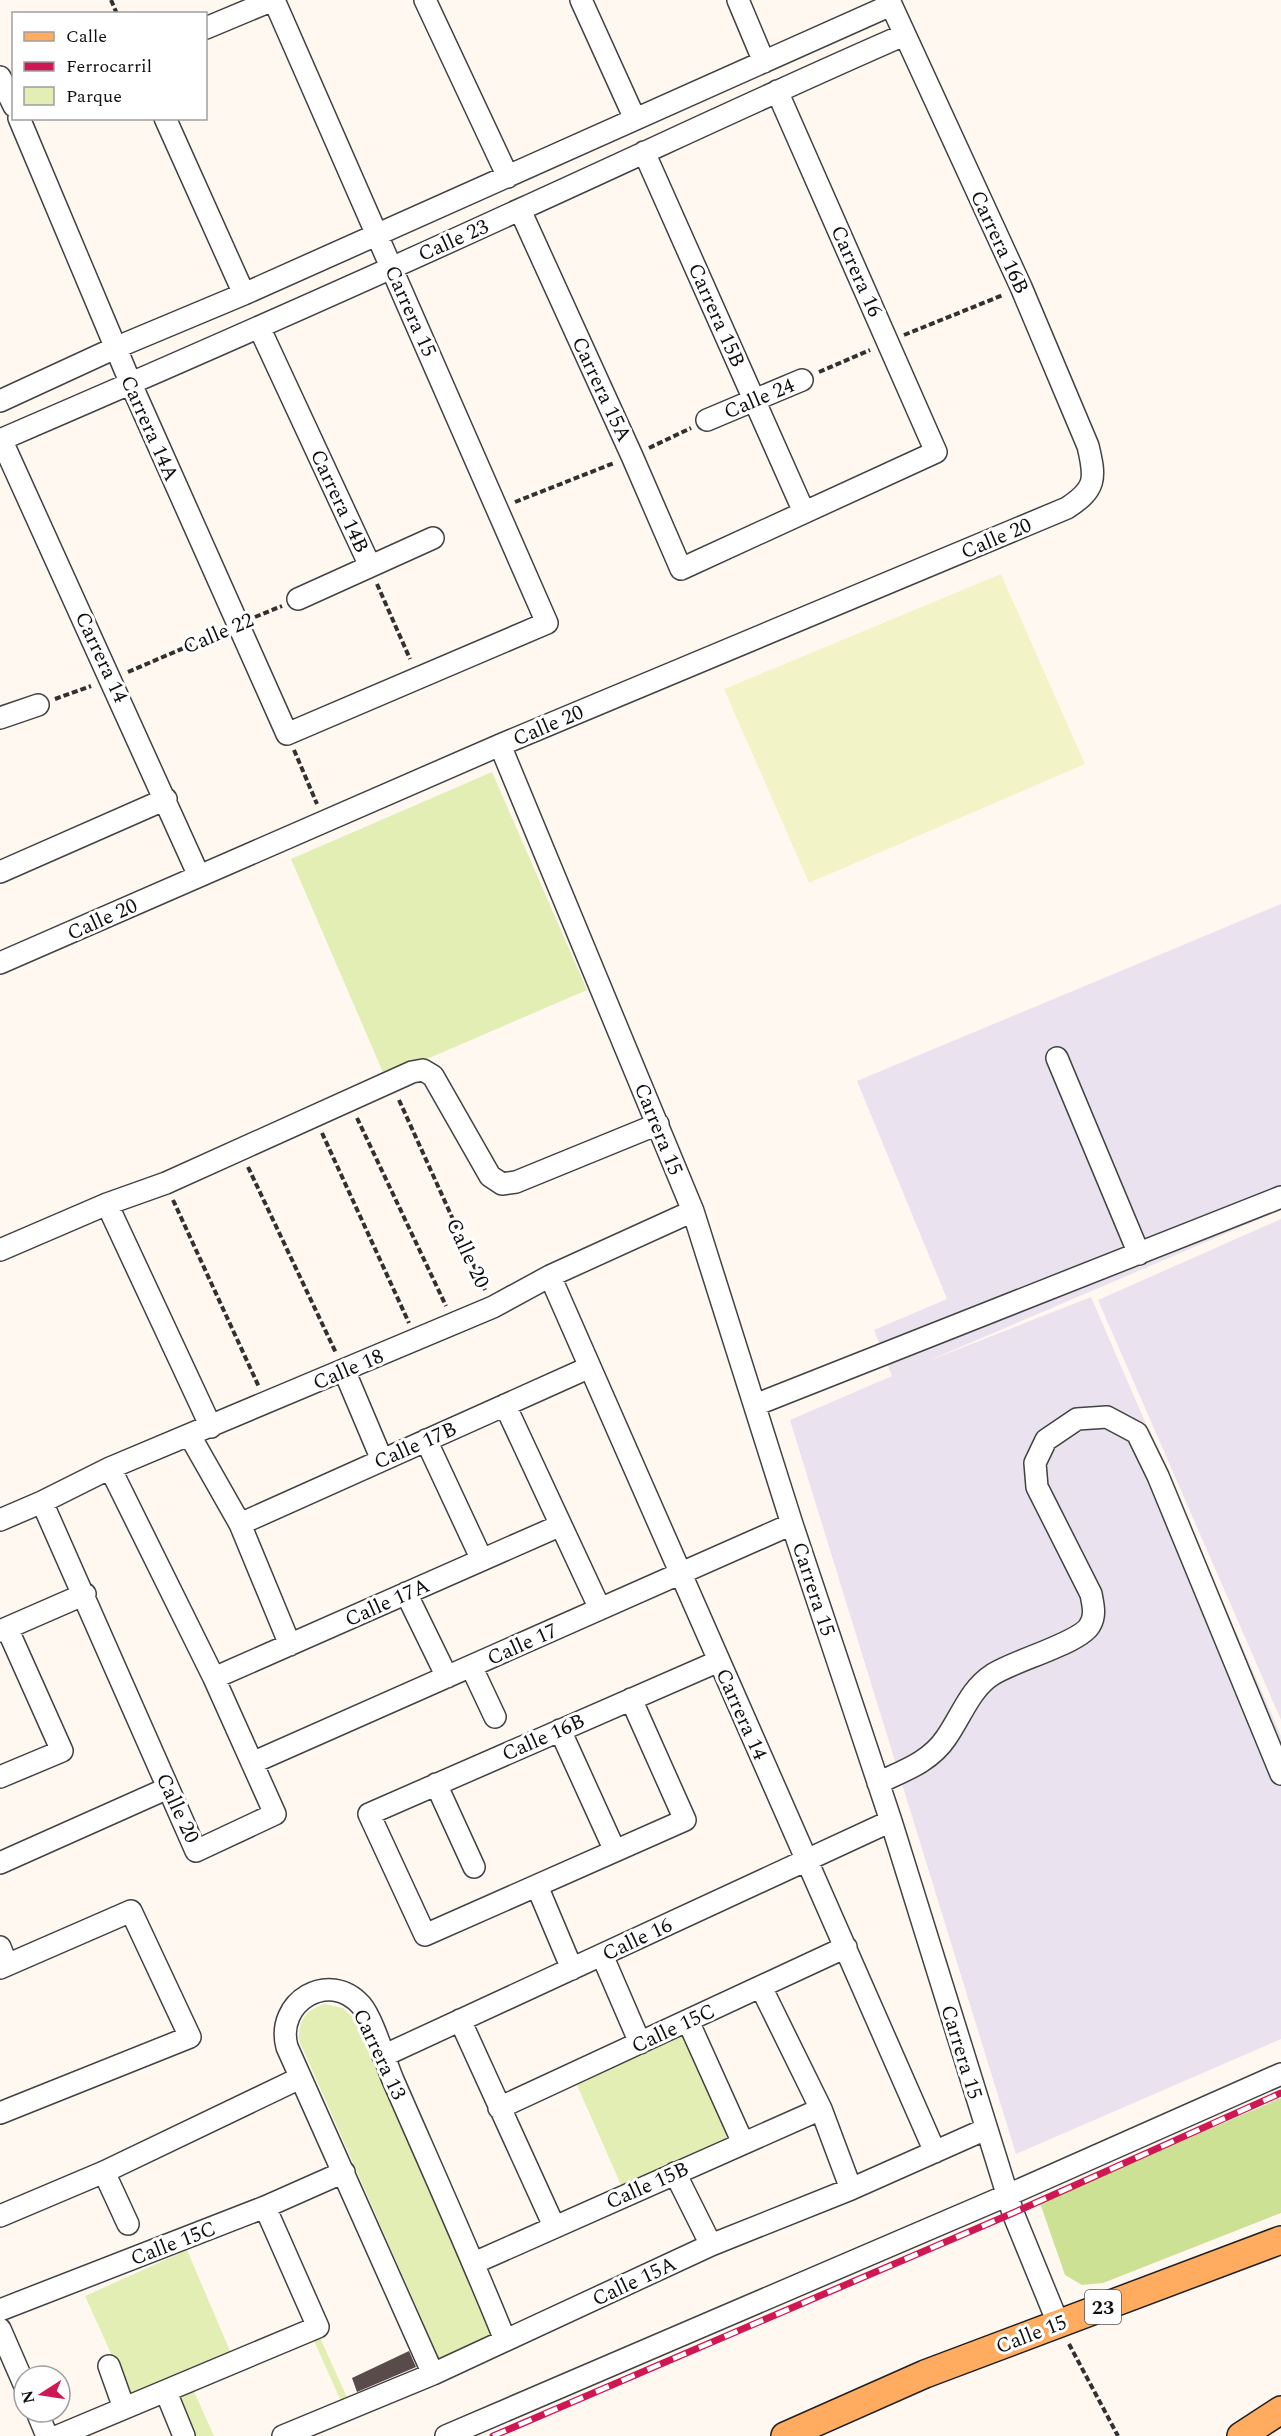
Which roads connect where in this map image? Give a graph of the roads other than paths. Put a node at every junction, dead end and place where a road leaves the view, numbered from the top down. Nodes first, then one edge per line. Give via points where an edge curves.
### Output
1 (273, 0) edge
2 (425, 0) edge
3 (581, 0) edge
4 (738, 0) edge
5 (890, 3) edge
6 (207, 28) edge
7 (904, 35) junction
8 (764, 62) junction
9 (0, 77) edge
10 (777, 91) junction
11 (12, 102) edge
12 (635, 119) junction
13 (20, 120) edge
14 (166, 120) edge
15 (644, 152) junction
16 (508, 177) junction
17 (520, 210) junction
18 (378, 235) junction
19 (393, 267) junction
20 (244, 294) junction
21 (259, 327) junction
22 (116, 348) junction
23 (802, 380) road end
24 (131, 384) junction
25 (754, 399) junction
26 (0, 401) edge
27 (707, 420) road end
28 (1, 440) edge
29 (1091, 484) joint
30 (804, 512) junction
31 (433, 538) dead end
32 (370, 566) junction
33 (298, 599) road end
34 (38, 705) road end
35 (0, 718) edge
36 (287, 734) joint
37 (500, 744) junction
38 (166, 799) junction
39 (0, 872) edge
40 (199, 876) junction
41 (0, 963) edge
42 (1057, 1058) dead end
43 (658, 1124) junction
44 (1281, 1197) edge
45 (107, 1204) junction
46 (693, 1211) junction
47 (0, 1250) edge
48 (1139, 1254) junction
49 (550, 1276) junction
50 (590, 1367) junction
51 (344, 1370) junction
52 (505, 1405) junction
53 (755, 1405) junction
54 (211, 1427) junction
55 (190, 1436) junction
56 (426, 1440) junction
57 (382, 1460) junction
58 (110, 1468) junction
59 (42, 1502) junction
60 (0, 1520) edge
61 (240, 1524) junction
62 (792, 1524) junction
63 (560, 1526) junction
64 (482, 1560) junction
65 (680, 1574) junction
66 (406, 1593) junction
67 (85, 1594) junction
68 (600, 1609) junction
69 (3, 1629) edge
70 (290, 1645) junction
71 (718, 1661) junction
72 (471, 1666) junction
73 (447, 1677) junction
74 (214, 1678) junction
75 (631, 1699) junction
76 (495, 1717) dead end
77 (560, 1730) junction
78 (252, 1763) junction
79 (1281, 1774) edge
80 (0, 1777) edge
81 (878, 1783) junction
82 (436, 1784) junction
83 (168, 1788) junction
84 (891, 1821) junction
85 (615, 1851) junction
86 (806, 1861) junction
87 (0, 1863) edge
88 (474, 1867) dead end
89 (537, 1886) junction
90 (846, 1947) junction
91 (602, 1955) junction
92 (2, 1960) edge
93 (572, 1969) junction
94 (761, 1987) junction
95 (460, 2020) junction
96 (688, 2021) junction
97 (640, 2043) junction
98 (382, 2056) junction
99 (1281, 2074) edge
100 (300, 2078) junction
101 (499, 2108) junction
102 (821, 2109) junction
103 (0, 2113) edge
104 (986, 2129) junction
105 (743, 2143) junction
106 (935, 2152) junction
107 (104, 2172) junction
108 (344, 2172) junction
109 (675, 2173) junction
110 (851, 2188) junction
111 (1008, 2195) junction
112 (265, 2207) junction
113 (0, 2216) edge
114 (128, 2224) dead end
115 (554, 2226) junction
116 (1281, 2240) edge
117 (711, 2245) junction
118 (474, 2263) junction
119 (0, 2310) edge
120 (1058, 2323) junction
121 (0, 2329) edge
122 (505, 2340) junction
123 (15, 2364) edge
124 (109, 2366) dead end
125 (433, 2374) junction
126 (166, 2392) junction
127 (124, 2408) junction
128 (1281, 2410) edge
129 (58, 2436) edge
130 (184, 2436) edge
131 (283, 2436) edge
132 (446, 2436) edge
133 (785, 2436) edge
134 (1241, 2436) edge

1 - 6 street
1 - 18 street, Carrera 15
2 - 16 street
3 - 12 street
4 - 8 street
5 - 7 street, Carrera 16B
5 - 8 street, Calle 23
7 - 10 street, Calle 23
7 - 29 street, Carrera 16B via 1021,287 1088,446 1093,467
8 - 12 street, Calle 23
9 - 11 street
10 - 15 street, Calle 23
10 - 30 street, Carrera 16 via 936,452
12 - 16 street, Calle 23
13 - 22 street, Carrera 14A
14 - 20 street
15 - 17 street, Calle 23
15 - 25 street, Carrera 15B
16 - 18 street, Calle 23
17 - 19 street, Calle 23
17 - 30 street, Carrera 15A via 681,569
18 - 19 street, Carrera 15
18 - 20 street, Calle 23
19 - 21 street, Calle 23
19 - 36 street, Carrera 15 via 547,622
20 - 22 street, Calle 23
21 - 24 street, Calle 23
21 - 32 street, Carrera 14B
22 - 24 street, Carrera 14A
22 - 26 street, Calle 23
23 - 25 street, Calle 24
24 - 28 street, Calle 23
24 - 36 street, Carrera 14A
25 - 27 street, Calle 24
25 - 30 street, Carrera 15B
28 - 38 street, Carrera 14
29 - 37 street, Calle 20 via 1084,497 1067,508
31 - 32 street
32 - 33 street
34 - 35 street
37 - 40 street, Calle 20
37 - 43 street, Carrera 15
38 - 39 street
38 - 40 street, Carrera 14
40 - 41 street, Calle 20
42 - 48 street
43 - 45 street via 516,1182 502,1184 490,1176 433,1076 423,1070 390,1081 166,1183
43 - 46 street, Carrera 15
44 - 48 street
45 - 47 street
45 - 54 street
46 - 49 street, Calle 18
46 - 53 street, Carrera 15
48 - 53 street
49 - 50 street, Carrera 14
49 - 51 street, Calle 18 via 493,1307
50 - 52 street, Calle 17B
50 - 65 street, Carrera 14
51 - 54 street, Calle 18
51 - 57 street
52 - 56 street, Calle 17B
52 - 63 street
53 - 62 street, Carrera 15
54 - 55 street, Calle 18
55 - 58 street, Calle 18
55 - 61 street
56 - 57 street, Calle 17B
56 - 64 street
57 - 61 street, Calle 17B
58 - 59 street, Calle 18
58 - 74 street, Calle 20
59 - 60 street, Calle 18
59 - 67 street, Calle 20
61 - 70 street
62 - 65 street, Calle 17
62 - 81 street, Carrera 15
63 - 64 street, Calle 17A
63 - 68 street
64 - 66 street, Calle 17A
65 - 68 street, Calle 17
65 - 71 street, Carrera 14
66 - 70 street, Calle 17A
66 - 73 street
67 - 69 street
67 - 83 street, Calle 20
68 - 72 street, Calle 17
69 - 80 street via 62,1751
70 - 74 street, Calle 17A
71 - 75 street, Calle 16B
71 - 86 street, Carrera 14
72 - 73 street, Calle 17
72 - 76 street
73 - 78 street, Calle 17
74 - 78 street, Calle 20
75 - 77 street, Calle 16B
75 - 85 street via 685,1820
77 - 82 street, Calle 16B
77 - 85 street
78 - 83 street, Calle 20 via 275,1814 196,1851
79 - 81 street via 1137,1433 1107,1418 1077,1419 1046,1440 1035,1463 1037,1487 1091,1594 1095,1611 1089,1627 1077,1637 989,1676 975,1690 932,1754
81 - 84 street, Carrera 15
82 - 88 street
82 - 89 street, Calle 16B via 369,1814 425,1935
83 - 87 street
84 - 86 street, Calle 16
84 - 104 street, Carrera 15
85 - 89 street
86 - 90 street, Carrera 14
86 - 91 street, Calle 16
89 - 93 street
90 - 94 street, Calle 15C
90 - 106 street, Carrera 14
91 - 93 street, Calle 16
91 - 97 street
92 - 103 street via 131,1911 190,2037
93 - 95 street, Calle 16
94 - 96 street, Calle 15C
94 - 102 street
95 - 98 street, Calle 16
95 - 101 street
96 - 97 street, Calle 15C
96 - 105 street
97 - 101 street, Calle 15C
98 - 100 street, Carrera 13 via 361,2005 346,1994 319,1991 296,2005 286,2025 285,2040
98 - 118 street, Carrera 13
99 - 111 street
100 - 107 street
100 - 108 street, Carrera 13
101 - 115 street
102 - 105 street, Calle 15B
102 - 110 street
104 - 106 street, Calle 15A
104 - 111 street, Carrera 15
105 - 109 street, Calle 15B
106 - 110 street, Calle 15A
107 - 113 street
107 - 114 street
108 - 112 street, Calle 15C
108 - 125 street, Carrera 13
109 - 115 street, Calle 15B
109 - 117 street
110 - 117 street, Calle 15A
111 - 120 street, Carrera 15
111 - 132 street
112 - 119 street, Calle 15C
112 - 126 street via 318,2327
115 - 118 street, Calle 15B
116 - 120 main road, Calle 15 / 23
117 - 122 street, Calle 15A
118 - 122 street, Carrera 13
120 - 133 main road, Calle 15 / 23 via 925,2374
121 - 123 street
122 - 125 street, Calle 15A
124 - 127 street
125 - 131 street, Calle 15A
126 - 127 street
126 - 130 street
127 - 129 street
128 - 134 main road

